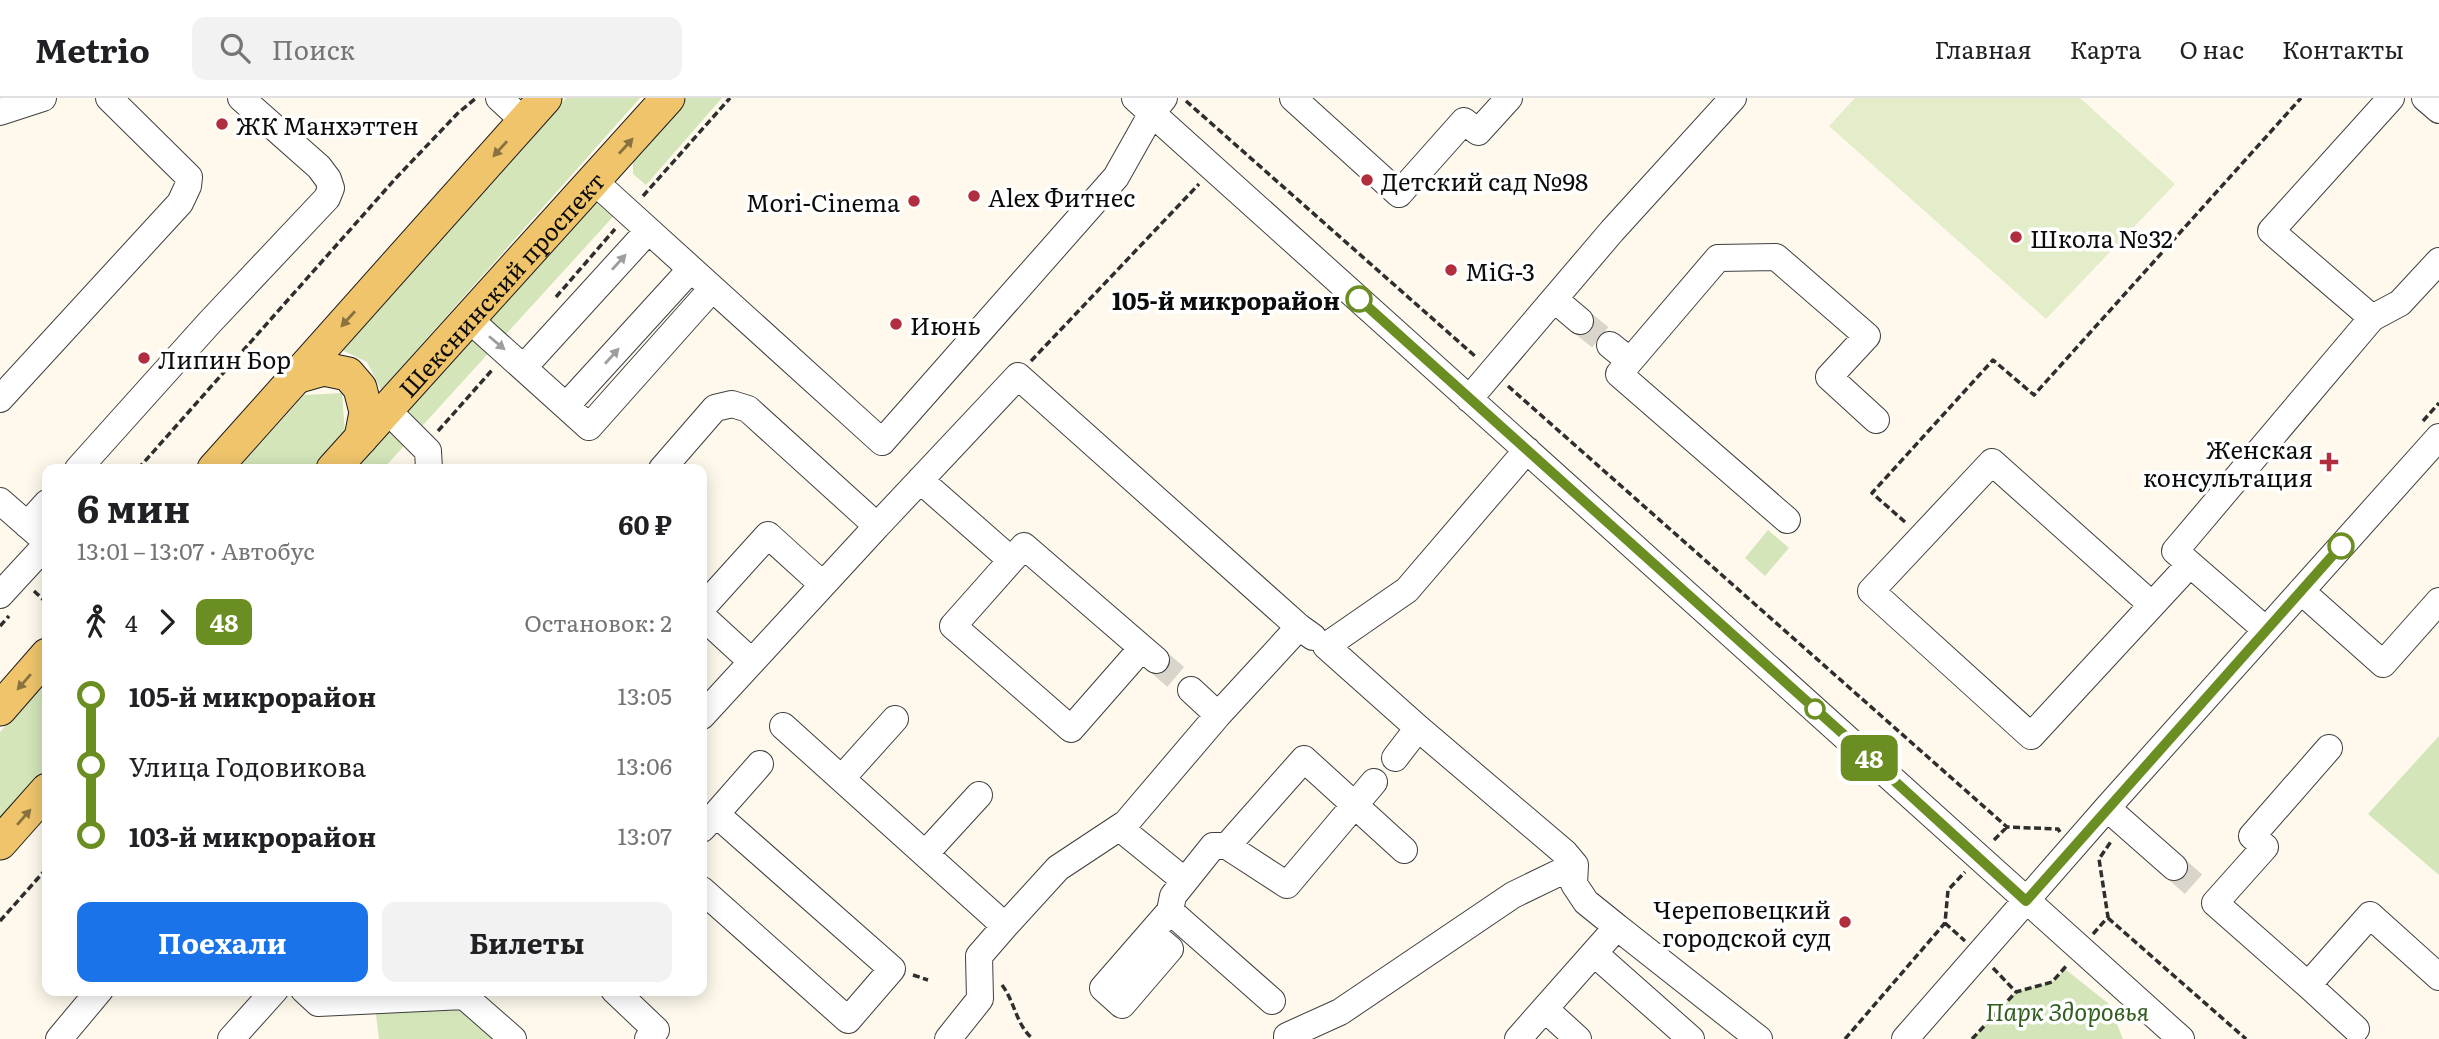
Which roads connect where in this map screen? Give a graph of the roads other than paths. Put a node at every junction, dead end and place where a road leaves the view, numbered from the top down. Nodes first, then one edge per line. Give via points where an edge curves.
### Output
1 (43, 98) edge
2 (109, 98) edge
3 (241, 98) edge
4 (499, 98) edge
5 (668, 98) edge
6 (1293, 98) edge
7 (1509, 98) edge
8 (1733, 98) edge
9 (2391, 98) edge
10 (2425, 98) edge
11 (1151, 103) edge
12 (535, 110) edge
13 (2439, 110) edge
14 (0, 113) edge
15 (594, 181) junction
16 (648, 231) junction
17 (2439, 261) edge
18 (691, 269) junction
19 (703, 299) dead end
20 (1554, 299) junction
21 (2372, 318) junction
22 (469, 319) junction
23 (1580, 321) tunnel mouth
24 (1610, 345) tunnel mouth
25 (516, 360) junction
26 (1630, 362) junction
27 (296, 377) junction
28 (0, 399) edge
29 (1469, 399) junction
30 (566, 406) junction
31 (387, 410) junction
32 (1876, 420) dead end
33 (2439, 437) edge
34 (361, 438) junction
35 (1527, 450) junction
36 (427, 458) edge
37 (82, 464) edge
38 (218, 464) edge
39 (338, 464) edge
40 (666, 464) edge
41 (920, 480) junction
42 (0, 501) edge
43 (42, 508) edge
44 (1787, 520) dead end
45 (27, 525) junction
46 (877, 526) junction
47 (42, 538) edge
48 (42, 549) edge
49 (1011, 560) junction
50 (2190, 564) junction
51 (822, 584) junction
52 (2301, 592) junction
53 (0, 595) edge
54 (2439, 601) edge
55 (707, 602) edge
56 (2152, 605) junction
57 (707, 621) edge
58 (1299, 627) junction
59 (2266, 630) junction
60 (1326, 646) junction
61 (42, 661) edge
62 (751, 661) junction
63 (1191, 690) tunnel mouth
64 (0, 709) edge
65 (707, 710) edge
66 (1218, 715) junction
67 (895, 719) dead end
68 (783, 726) dead end
69 (1418, 728) junction
70 (2329, 748) dead end
71 (1395, 758) dead end
72 (760, 764) dead end
73 (842, 778) junction
74 (1374, 782) dead end
75 (979, 794) dead end
76 (42, 796) edge
77 (1356, 805) junction
78 (2115, 815) junction
79 (709, 822) edge
80 (1126, 823) junction
81 (0, 844) edge
82 (1227, 846) junction
83 (1404, 850) dead end
84 (925, 853) junction
85 (1576, 865) junction
86 (2174, 867) tunnel mouth
87 (1185, 881) junction
88 (707, 894) edge
89 (2026, 901) junction
90 (1170, 911) junction
91 (1005, 926) junction
92 (1617, 927) junction
93 (1151, 933) dead end
94 (1595, 954) junction
95 (2439, 977) edge
96 (2308, 985) junction
97 (95, 996) edge
98 (270, 996) edge
99 (310, 996) edge
100 (464, 996) edge
101 (464, 996) edge
102 (620, 996) edge
103 (1272, 1001) dead end
104 (1545, 1009) junction
105 (2356, 1036) edge
106 (58, 1039) edge
107 (231, 1039) edge
108 (513, 1039) edge
109 (648, 1039) edge
110 (948, 1039) edge
111 (1287, 1039) edge
112 (1518, 1039) edge
113 (1578, 1039) edge
114 (1691, 1039) edge
115 (1759, 1039) edge
116 (1905, 1039) edge
117 (2181, 1039) edge

1 - 14 street
2 - 28 street via 189,177 188,186 180,203
3 - 37 street via 319,167 331,188 327,198
4 - 12 street
15 -> 5 main road, Шекснинский проспект
6 - 7 street via 1399,194 1464,121 1478,132
8 - 20 street
9 - 21 street via 2271,231
10 - 13 street
11 - 18 street via 1116,177 882,442
11 - 29 street via 1214,169
12 -> 27 main road
15 - 16 street
15 - 22 main road, Шекснинский проспект
16 - 18 street
25 -> 16 street
17 - 21 street via 2400,303
30 -> 18 street
19 - 30 street via 589,427
20 - 23 street
20 - 29 street
21 - 50 street via 2175,551
22 -> 25 street
22 - 31 main road, Шекснинский проспект
24 - 26 street
25 - 30 street
26 - 32 street via 1718,258 1776,257 1867,336 1829,377
26 - 44 street via 1619,374
27 - 34 main road via 324,369 348,374 360,388 366,412
27 - 38 main road
29 - 35 street
31 - 34 main road, Шекснинский проспект
31 - 36 street
33 - 52 street
34 - 39 main road, Шекснинский проспект
35 - 60 street via 1407,590
35 - 89 street
40 - 46 street via 715,408 732,404 748,409
41 - 46 street
41 - 49 street
41 - 58 street via 1018,376
42 - 45 street
43 - 45 street
45 - 47 street
46 - 51 street
48 - 53 street
49 - 49 street via 1024,546 1149,654 1071,729 953,626
50 - 56 street
50 - 59 street
51 - 55 street via 768,535
51 - 62 street
52 - 54 street via 2383,664
52 - 59 street
56 - 56 street via 2031,736 1871,591 1992,463
57 - 62 street
58 - 60 street
58 - 66 street
59 - 78 street
60 - 69 street
61 -> 64 main road
62 - 65 street
63 - 66 street
66 - 80 street
67 - 73 street
68 - 73 street
69 - 71 street
69 - 85 street
70 - 96 street via 2252,836 2265,847 2208,897
72 - 79 street
73 - 84 street
74 - 77 street
75 - 84 street
81 -> 76 main road
77 - 82 street via 1287,885
77 - 82 street via 1304,759
77 - 83 street
78 - 86 street
78 - 89 street
79 - 88 street via 892,969 848,1020
80 - 87 street via 1121,829
80 - 91 street via 1058,868
82 - 87 street via 1213,846
84 - 91 street
85 - 92 street via 1574,884 1586,902
85 - 111 street via 1513,895 1340,1012
87 - 90 street via 1173,896
89 - 116 street
89 - 117 street
90 - 93 street
90 - 103 street
91 - 110 street via 979,956 980,999
92 - 94 street
92 - 115 street
94 - 104 street
94 - 114 street
95 - 96 street via 2370,915
96 - 105 street
97 - 106 street
98 - 107 street
99 - 101 street via 318,1003
100 - 108 street
102 - 109 street via 656,1030
104 - 112 street
104 - 113 street

